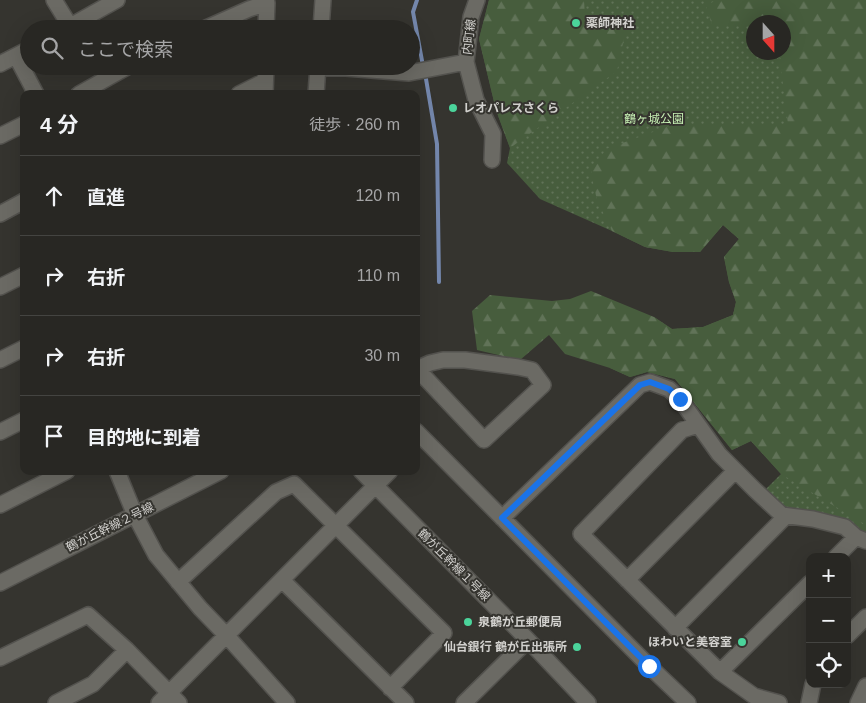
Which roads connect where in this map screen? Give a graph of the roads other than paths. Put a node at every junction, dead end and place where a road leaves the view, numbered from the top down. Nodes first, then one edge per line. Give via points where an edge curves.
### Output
1 (54, 0) edge
2 (117, 0) edge
3 (323, 0) edge
4 (476, 0) edge
5 (64, 20) edge
6 (82, 20) edge
7 (223, 20) edge
8 (266, 20) edge
9 (322, 20) edge
10 (20, 54) edge
11 (466, 62) junction
12 (0, 64) edge
13 (420, 71) edge
14 (30, 75) edge
15 (113, 75) edge
16 (317, 75) edge
17 (265, 80) edge
18 (35, 90) edge
19 (86, 90) edge
20 (246, 90) edge
21 (316, 90) edge
22 (20, 126) edge
23 (0, 136) edge
24 (492, 160) dead end
25 (20, 203) edge
26 (0, 214) edge
27 (20, 278) edge
28 (0, 287) edge
29 (20, 350) edge
30 (0, 360) edge
31 (420, 368) edge
32 (420, 373) edge
33 (20, 422) edge
34 (698, 425) junction
35 (0, 432) edge
36 (420, 440) edge
37 (736, 470) junction
38 (59, 475) edge
39 (119, 475) edge
40 (213, 475) edge
41 (365, 475) edge
42 (386, 475) edge
43 (375, 486) junction
44 (0, 505) edge
45 (135, 515) junction
46 (786, 516) junction
47 (502, 518) junction
48 (336, 526) junction
49 (861, 539) edge
50 (842, 553) edge
51 (282, 580) junction
52 (627, 580) junction
53 (178, 582) junction
54 (0, 583) edge
55 (806, 587) edge
56 (866, 617) edge
57 (675, 628) junction
58 (851, 632) edge
59 (226, 636) junction
60 (528, 640) junction
61 (127, 650) junction
62 (0, 658) edge
63 (720, 672) junction
64 (866, 686) edge
65 (390, 688) junction
66 (812, 688) edge
67 (169, 700) edge
68 (56, 703) edge
69 (287, 703) edge
70 (406, 703) edge
71 (464, 703) edge
72 (588, 703) edge
73 (688, 703) edge
74 (779, 703) edge
75 (809, 703) edge
76 (858, 703) edge

1 - 5 street
2 - 6 street
3 - 9 street
4 - 11 street, 内町線
7 - 8 street via 267,3
10 - 12 street
11 - 13 street
11 - 24 street, 内町線 via 476,100 493,134
14 - 18 street
15 - 19 street
16 - 21 street
17 - 20 street
22 - 23 street
25 - 26 street
27 - 28 street
29 - 30 street
31 - 32 street via 443,360 518,367 532,370 543,385 484,440
33 - 35 street
34 - 37 street via 719,454
34 - 47 street via 669,389 650,382 640,385
34 - 52 street via 682,430 581,534
36 - 47 street
37 - 46 street
37 - 52 street
38 - 44 street
39 - 45 street
40 - 45 street, 鶴が丘幹線２号線
41 - 43 street, 鶴が丘幹線１号線
42 - 43 street
43 - 48 street
43 - 60 street, 鶴が丘幹線１号線
45 - 53 street via 156,555
45 - 54 street, 鶴が丘幹線２号線
46 - 49 street via 846,526
46 - 57 street
47 - 73 street
48 - 51 street
48 - 53 street via 294,484 276,492
48 - 65 street via 444,633
49 - 50 street
51 - 59 street
51 - 65 street
52 - 57 street
53 - 59 street
55 - 63 street
56 - 58 street
57 - 63 street
59 - 67 street
59 - 69 street
60 - 71 street
60 - 72 street, 鶴が丘幹線１号線
61 - 62 street via 88,615
61 - 67 street
61 - 68 street via 93,684
63 - 74 street via 754,696
64 - 76 street
65 - 70 street
66 - 75 street

